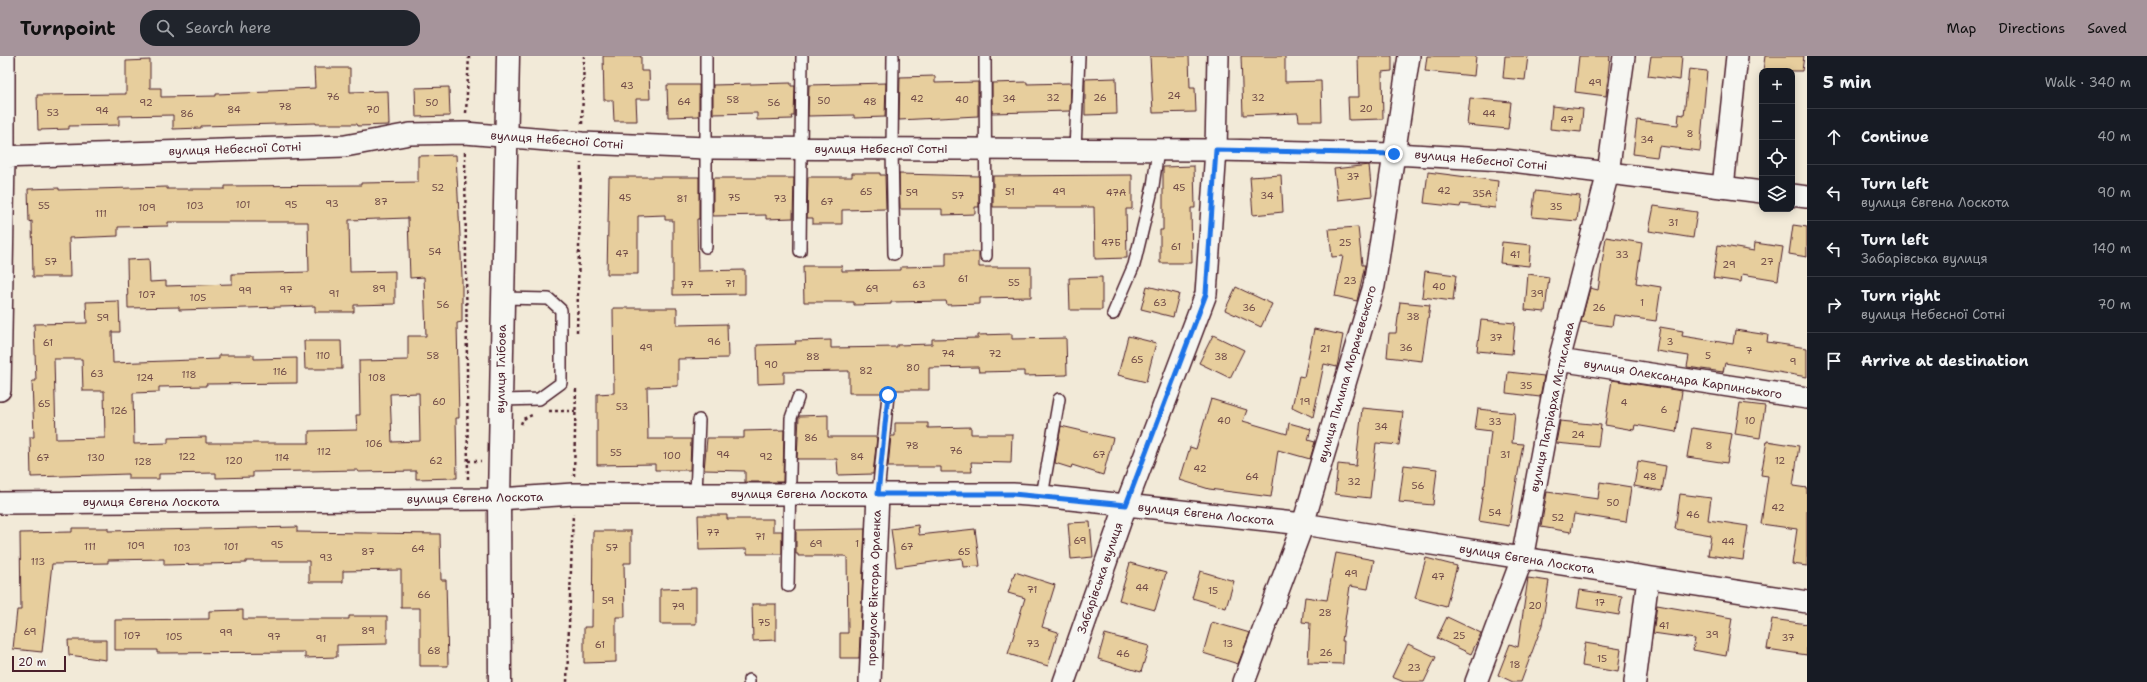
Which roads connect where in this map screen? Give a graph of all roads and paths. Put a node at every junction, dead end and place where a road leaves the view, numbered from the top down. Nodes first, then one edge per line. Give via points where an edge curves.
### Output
1 (4, 56) edge
2 (469, 56) edge
3 (508, 56) edge
4 (706, 56) edge
5 (802, 56) edge
6 (893, 56) edge
7 (985, 56) edge
8 (1078, 56) edge
9 (1218, 56) edge
10 (1409, 56) edge
11 (1624, 56) edge
12 (1737, 56) edge
13 (465, 133) junction
14 (506, 137) junction
15 (707, 148) junction
16 (801, 148) junction
17 (892, 149) junction
18 (986, 149) junction
19 (1075, 150) junction
20 (1158, 150) junction
21 (1216, 150) junction
22 (1394, 154) junction
23 (2, 157) edge
24 (1608, 173) junction
25 (1723, 187) junction
26 (1759, 192) edge
27 (1795, 196) edge
28 (1807, 197) edge
29 (706, 247) dead end
30 (800, 251) dead end
31 (894, 254) dead end
32 (986, 256) dead end
33 (503, 298) junction
34 (1113, 314) dead end
35 (1559, 360) junction
36 (0, 390) edge
37 (888, 395) dead end
38 (798, 398) dead end
39 (1807, 398) edge
40 (1059, 399) dead end
41 (501, 400) junction
42 (575, 411) dead end
43 (544, 412) dead end
44 (538, 413) dead end
45 (699, 420) dead end
46 (520, 427) dead end
47 (468, 461) junction
48 (481, 461) dead end
49 (696, 494) junction
50 (789, 494) junction
51 (878, 494) junction
52 (1042, 496) junction
53 (468, 499) junction
54 (499, 499) junction
55 (0, 503) edge
56 (1126, 505) junction
57 (1303, 524) junction
58 (1522, 559) junction
59 (1648, 578) junction
60 (788, 586) dead end
61 (1807, 602) edge
62 (500, 682) edge
63 (870, 682) edge
64 (1064, 682) edge
65 (1244, 682) edge
66 (1476, 682) edge
67 (1635, 682) edge

1 - 23 street
2 - 13 path
3 - 14 main road, вулиця Глібова
4 - 15 lane
5 - 16 lane
6 - 17 lane
7 - 18 lane
8 - 19 lane
9 - 21 street, Забарівська вулиця
10 - 22 street, вулиця Пилипа Морачевського
11 - 24 street, вулиця Патріарха Мстислава
12 - 25 street
13 - 14 street, вулиця Небесної Сотні
13 - 23 street, вулиця Небесної Сотні via 410,134 345,146
13 - 47 path
14 - 15 street, вулиця Небесної Сотні
14 - 33 main road, вулиця Глібова
15 - 16 street, вулиця Небесної Сотні
15 - 29 lane
16 - 17 street, вулиця Небесної Сотні
16 - 30 lane
17 - 18 street, вулиця Небесної Сотні
17 - 31 lane
18 - 19 street, вулиця Небесної Сотні
18 - 32 lane
19 - 20 street, вулиця Небесної Сотні
20 - 21 street, вулиця Небесної Сотні
20 - 34 lane via 1153,186 1134,265
21 - 22 street, вулиця Небесної Сотні
21 - 56 street, Забарівська вулиця via 1206,294
22 - 24 street, вулиця Небесної Сотні via 1504,160
22 - 57 street, вулиця Пилипа Морачевського via 1374,286
23 - 36 street
24 - 25 street, вулиця Небесної Сотні
24 - 35 street, вулиця Патріарха Мстислава
25 - 26 street, вулиця Небесної Сотні
27 - 28 street
33 - 41 main road, вулиця Глібова
33 - 41 lane via 549,299 561,310 560,383 539,399
35 - 39 street, вулиця Олександра Карпинського
35 - 58 street, вулиця Патріарха Мстислава
37 - 51 lane
38 - 50 lane via 791,418
40 - 52 lane
41 - 54 main road, вулиця Глібова
42 - 43 path
44 - 46 path via 523,419
45 - 49 lane
47 - 48 path
47 - 53 path
49 - 50 street, вулиця Євгена Лоскота
49 - 54 street, вулиця Євгена Лоскота via 573,494
50 - 51 street, вулиця Євгена Лоскота
50 - 60 lane
51 - 52 street, вулиця Євгена Лоскота
51 - 63 street, провулок Віктора Орленка
52 - 56 street, вулиця Євгена Лоскота
53 - 54 street, вулиця Євгена Лоскота
53 - 55 street, вулиця Євгена Лоскота
54 - 62 main road, вулиця Глібова
56 - 57 street, вулиця Євгена Лоскота
56 - 64 street, Забарівська вулиця
57 - 58 street, вулиця Євгена Лоскота
57 - 65 street, вулиця Пилипа Морачевського
58 - 59 street, вулиця Євгена Лоскота
58 - 66 street, вулиця Патріарха Мстислава
59 - 61 street, вулиця Євгена Лоскота
59 - 67 street

